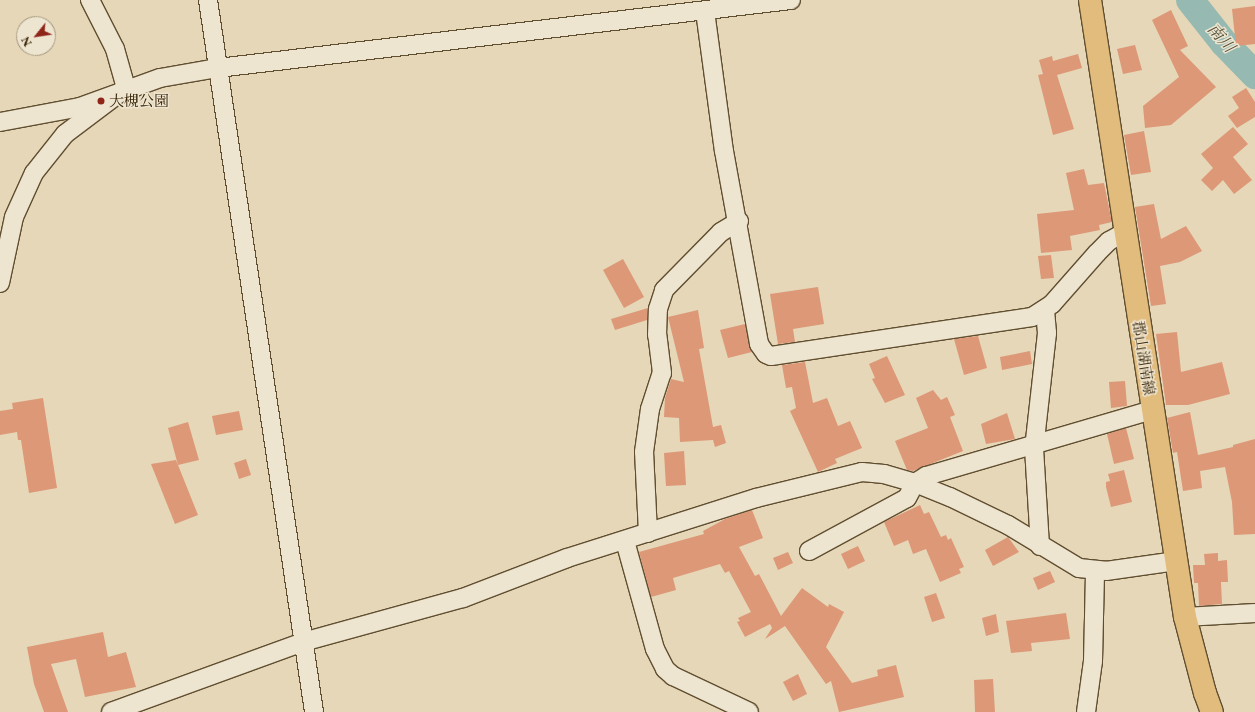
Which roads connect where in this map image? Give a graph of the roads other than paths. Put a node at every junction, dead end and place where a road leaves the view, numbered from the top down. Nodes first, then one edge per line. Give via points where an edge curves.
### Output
1 (90, 0) edge
2 (208, 0) edge
3 (791, 0) edge
4 (1090, 0) edge
5 (705, 11) junction
6 (218, 68) junction
7 (126, 88) junction
8 (0, 122) edge
9 (738, 221) junction
10 (1124, 232) junction
11 (0, 283) edge
12 (1045, 309) junction
13 (1152, 410) junction
14 (1035, 443) junction
15 (915, 483) junction
16 (648, 533) junction
17 (625, 541) junction
18 (1040, 546) junction
19 (809, 551) dead end
20 (1176, 561) junction
21 (1095, 571) junction
22 (1255, 613) edge
23 (1185, 617) junction
24 (303, 642) junction
25 (111, 712) edge
26 (314, 712) edge
27 (749, 712) edge
28 (1086, 712) edge
29 (1212, 712) edge

1 - 7 street via 115,48
2 - 6 street
3 - 5 street
4 - 10 main road, 郡山湖南線
5 - 6 street
5 - 9 street via 724,151
6 - 7 street via 160,78
6 - 24 street
7 - 8 street via 80,107
7 - 11 street via 65,134 34,173 14,217
9 - 12 street via 759,344 766,354 771,356 1032,316
9 - 16 street via 721,232 664,290 658,310 657,330 662,373 650,409 644,452
10 - 12 street via 1109,241
10 - 13 main road, 郡山湖南線
12 - 14 street via 1047,333
13 - 14 street
13 - 20 main road, 郡山湖南線
14 - 15 street via 926,476
14 - 18 street
15 - 16 street via 876,473 855,474 756,498
15 - 18 street via 1008,525
15 - 19 street via 907,498
16 - 17 street
17 - 24 street via 567,558 463,598
17 - 27 street via 655,648 665,669 673,676
18 - 21 street via 1064,562
20 - 21 street
20 - 23 main road, 郡山湖南線
21 - 28 street via 1093,661
22 - 23 street
23 - 29 main road, 郡山湖南線
24 - 25 street
24 - 26 street

